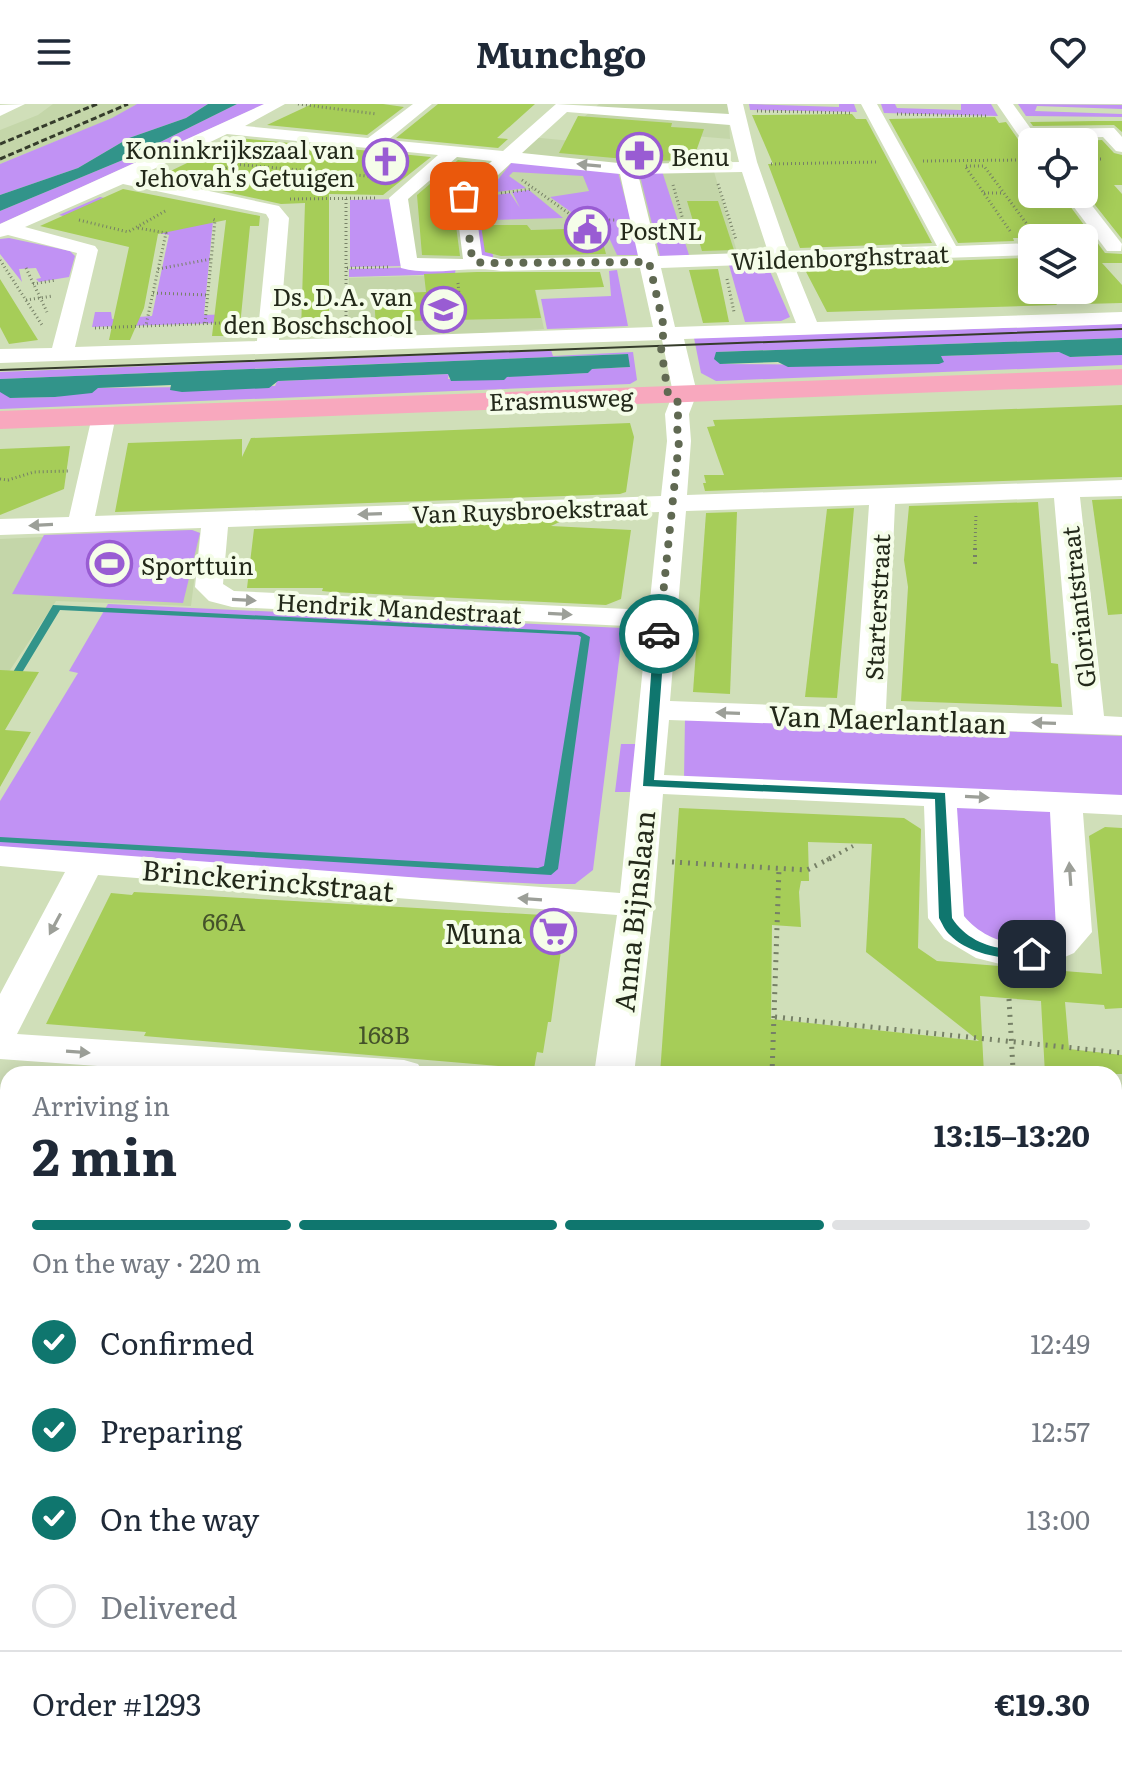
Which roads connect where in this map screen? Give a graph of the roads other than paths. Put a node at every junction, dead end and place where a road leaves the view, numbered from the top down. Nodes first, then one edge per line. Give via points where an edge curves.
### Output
1 (17, 104) edge
2 (277, 104) edge
3 (424, 104) edge
4 (1005, 104) edge
5 (574, 106) edge
6 (864, 108) edge
7 (0, 111) edge
8 (736, 112) edge
9 (1022, 128) edge
10 (227, 129) junction
11 (1098, 133) edge
12 (371, 144) junction
13 (1122, 147) edge
14 (453, 152) junction
15 (502, 162) junction
16 (747, 167) junction
17 (628, 169) junction
18 (121, 178) junction
19 (1085, 208) edge
20 (3, 230) edge
21 (1018, 243) edge
22 (1118, 247) edge
23 (1098, 248) edge
24 (950, 252) junction
25 (779, 258) junction
26 (649, 262) junction
27 (481, 263) junction
28 (1122, 318) edge
29 (809, 328) junction
30 (665, 332) junction
31 (268, 345) junction
32 (62, 353) junction
33 (0, 356) edge
34 (1122, 377) edge
35 (1122, 388) edge
36 (677, 401) junction
37 (0, 420) edge
38 (102, 425) junction
39 (0, 430) edge
40 (1122, 488) edge
41 (1066, 490) junction
42 (882, 497) junction
43 (672, 504) junction
44 (215, 520) junction
45 (81, 522) junction
46 (0, 527) edge
47 (660, 619) junction
48 (654, 710) junction
49 (870, 718) junction
50 (1089, 724) junction
51 (1122, 726) edge
52 (648, 784) junction
53 (940, 796) junction
54 (1066, 802) junction
55 (1122, 805) edge
56 (0, 856) edge
57 (87, 864) junction
58 (636, 904) junction
59 (0, 1030) edge
60 (0, 1046) edge
61 (289, 1066) edge
62 (615, 1066) edge

1 - 7 street
2 - 10 street
3 - 12 street
4 - 9 street
5 - 8 street
5 - 15 street
6 - 24 street
8 - 16 street
10 - 12 street
10 - 18 street
11 - 13 street via 1108,132
12 - 14 street
14 - 15 street
14 - 27 street, Wildenborghstraat via 398,198 408,264
17 -> 15 street
15 - 27 street via 464,196 472,258
16 - 17 street
16 - 25 street
17 - 26 street, Anna Bijnslaan
18 - 20 street
18 - 31 street via 272,210 279,218
19 - 22 street
20 - 32 street via 88,250
21 - 24 street, Wildenborghstraat
22 - 23 street
24 - 25 street, Wildenborghstraat
25 - 26 street, Wildenborghstraat
25 - 29 street
26 - 27 street, Wildenborghstraat
26 - 30 street, Anna Bijnslaan
28 - 29 street
29 - 30 street
30 - 31 street
30 - 36 street, Anna Bijnslaan via 660,341
31 - 32 street
32 - 33 street
34 - 36 main road, Erasmusweg
35 - 36 main road, Erasmusweg
36 - 37 main road, Erasmusweg
36 - 38 main road, Erasmusweg
36 - 43 street, Anna Bijnslaan
38 - 39 main road, Erasmusweg
38 - 45 street
40 - 41 street, Van Ruysbroekstraat
41 - 42 street, Van Ruysbroekstraat
41 - 50 street, Gloriantstraat
42 - 43 street, Van Ruysbroekstraat
42 - 49 street, Starterstraat
43 -> 44 street, Van Ruysbroekstraat
43 - 47 street, Anna Bijnslaan
44 - 45 street, Van Ruysbroekstraat
44 -> 47 street, Hendrik Mandestraat via 209,587 232,599
45 -> 46 street, Van Ruysbroekstraat
47 - 48 street, Anna Bijnslaan
49 -> 48 street, Van Maerlantlaan
48 - 52 street, Anna Bijnslaan
50 -> 49 street, Van Maerlantlaan
50 - 51 street, Van Maerlantlaan
52 - 53 street
52 - 58 street, Anna Bijnslaan
53 -> 54 street
53 -> 54 street via 946,918 954,932 973,945 1007,954 1053,950 1074,932
54 - 55 street
56 - 57 street, Brinckerinckstraat
58 -> 57 street, Brinckerinckstraat
57 -> 59 street
58 - 62 street, Anna Bijnslaan
60 -> 61 street

